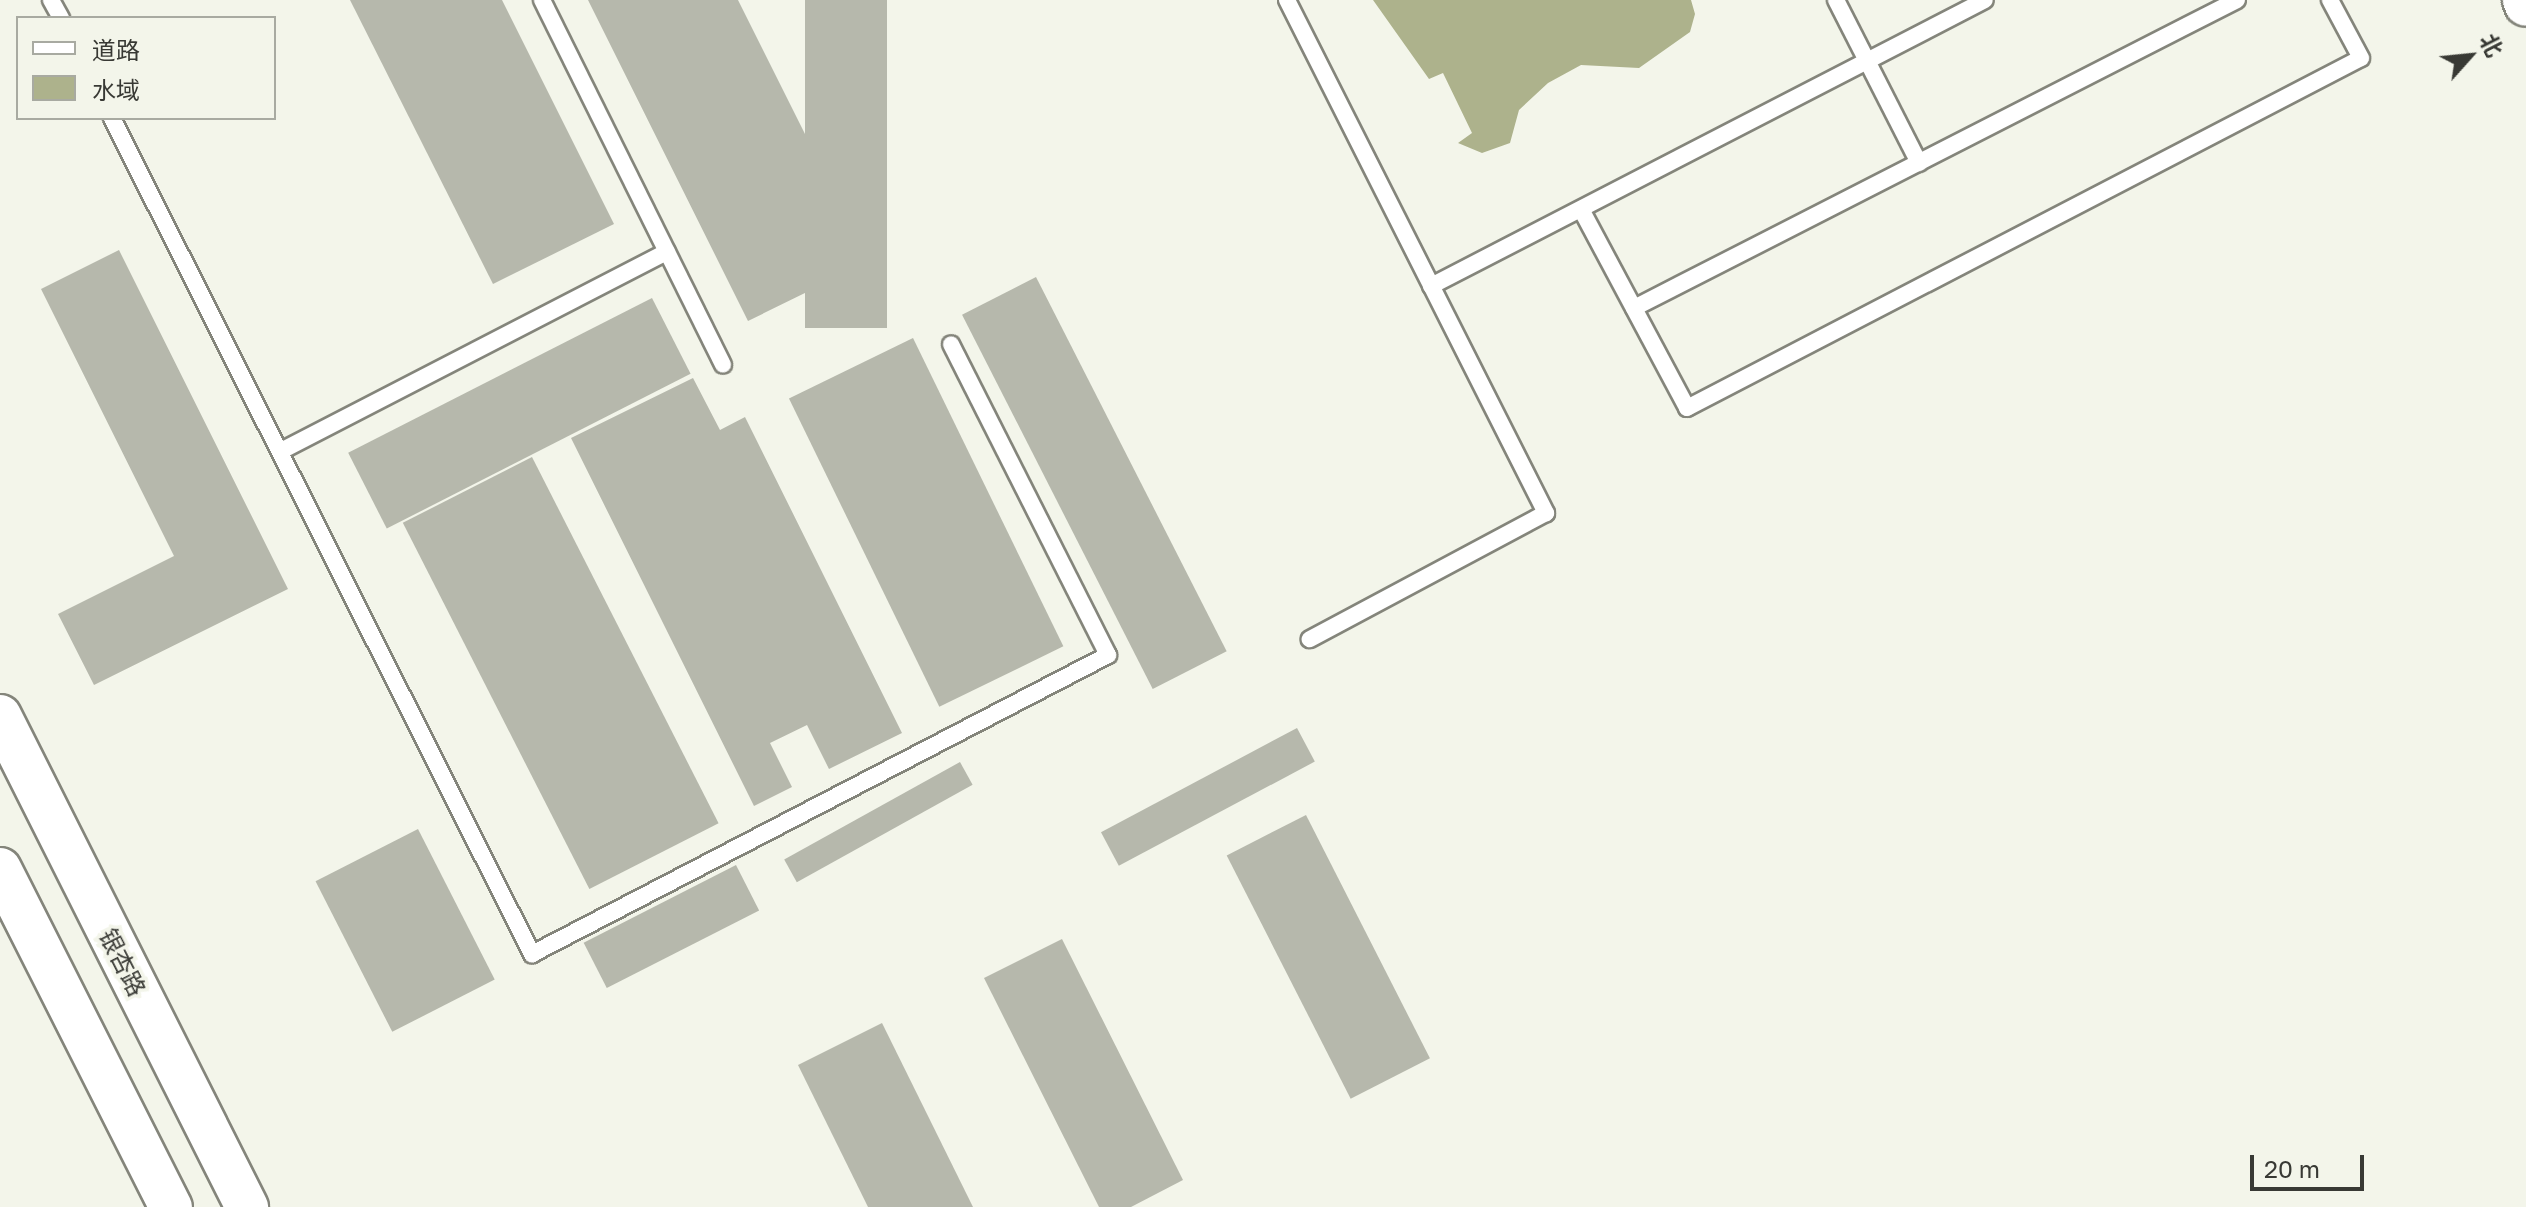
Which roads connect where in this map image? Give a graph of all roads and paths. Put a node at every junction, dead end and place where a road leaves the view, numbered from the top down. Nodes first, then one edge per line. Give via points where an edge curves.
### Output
1 (542, 0) edge
2 (1287, 0) edge
3 (1836, 0) edge
4 (1985, 0) edge
5 (2237, 0) edge
6 (2330, 0) edge
7 (1867, 62) junction
8 (113, 120) edge
9 (1919, 163) junction
10 (1582, 211) junction
11 (667, 252) junction
12 (1431, 286) junction
13 (1634, 308) junction
14 (951, 344) dead end
15 (723, 365) dead end
16 (283, 450) junction
17 (1310, 639) dead end
18 (0, 716) edge
19 (0, 869) edge
20 (171, 1207) edge
21 (247, 1207) edge

1 - 11 lane
2 - 12 lane
3 - 7 lane
4 - 7 lane
5 - 9 lane
6 - 13 lane via 2361,58 1687,408
7 - 9 lane
7 - 10 lane
8 - 16 lane
9 - 13 lane
10 - 12 lane
10 - 13 lane
11 - 15 lane
11 - 16 lane
12 - 17 lane via 1546,513
14 - 16 lane via 1108,655 532,954
18 - 21 street, 银杏路
19 - 20 street

